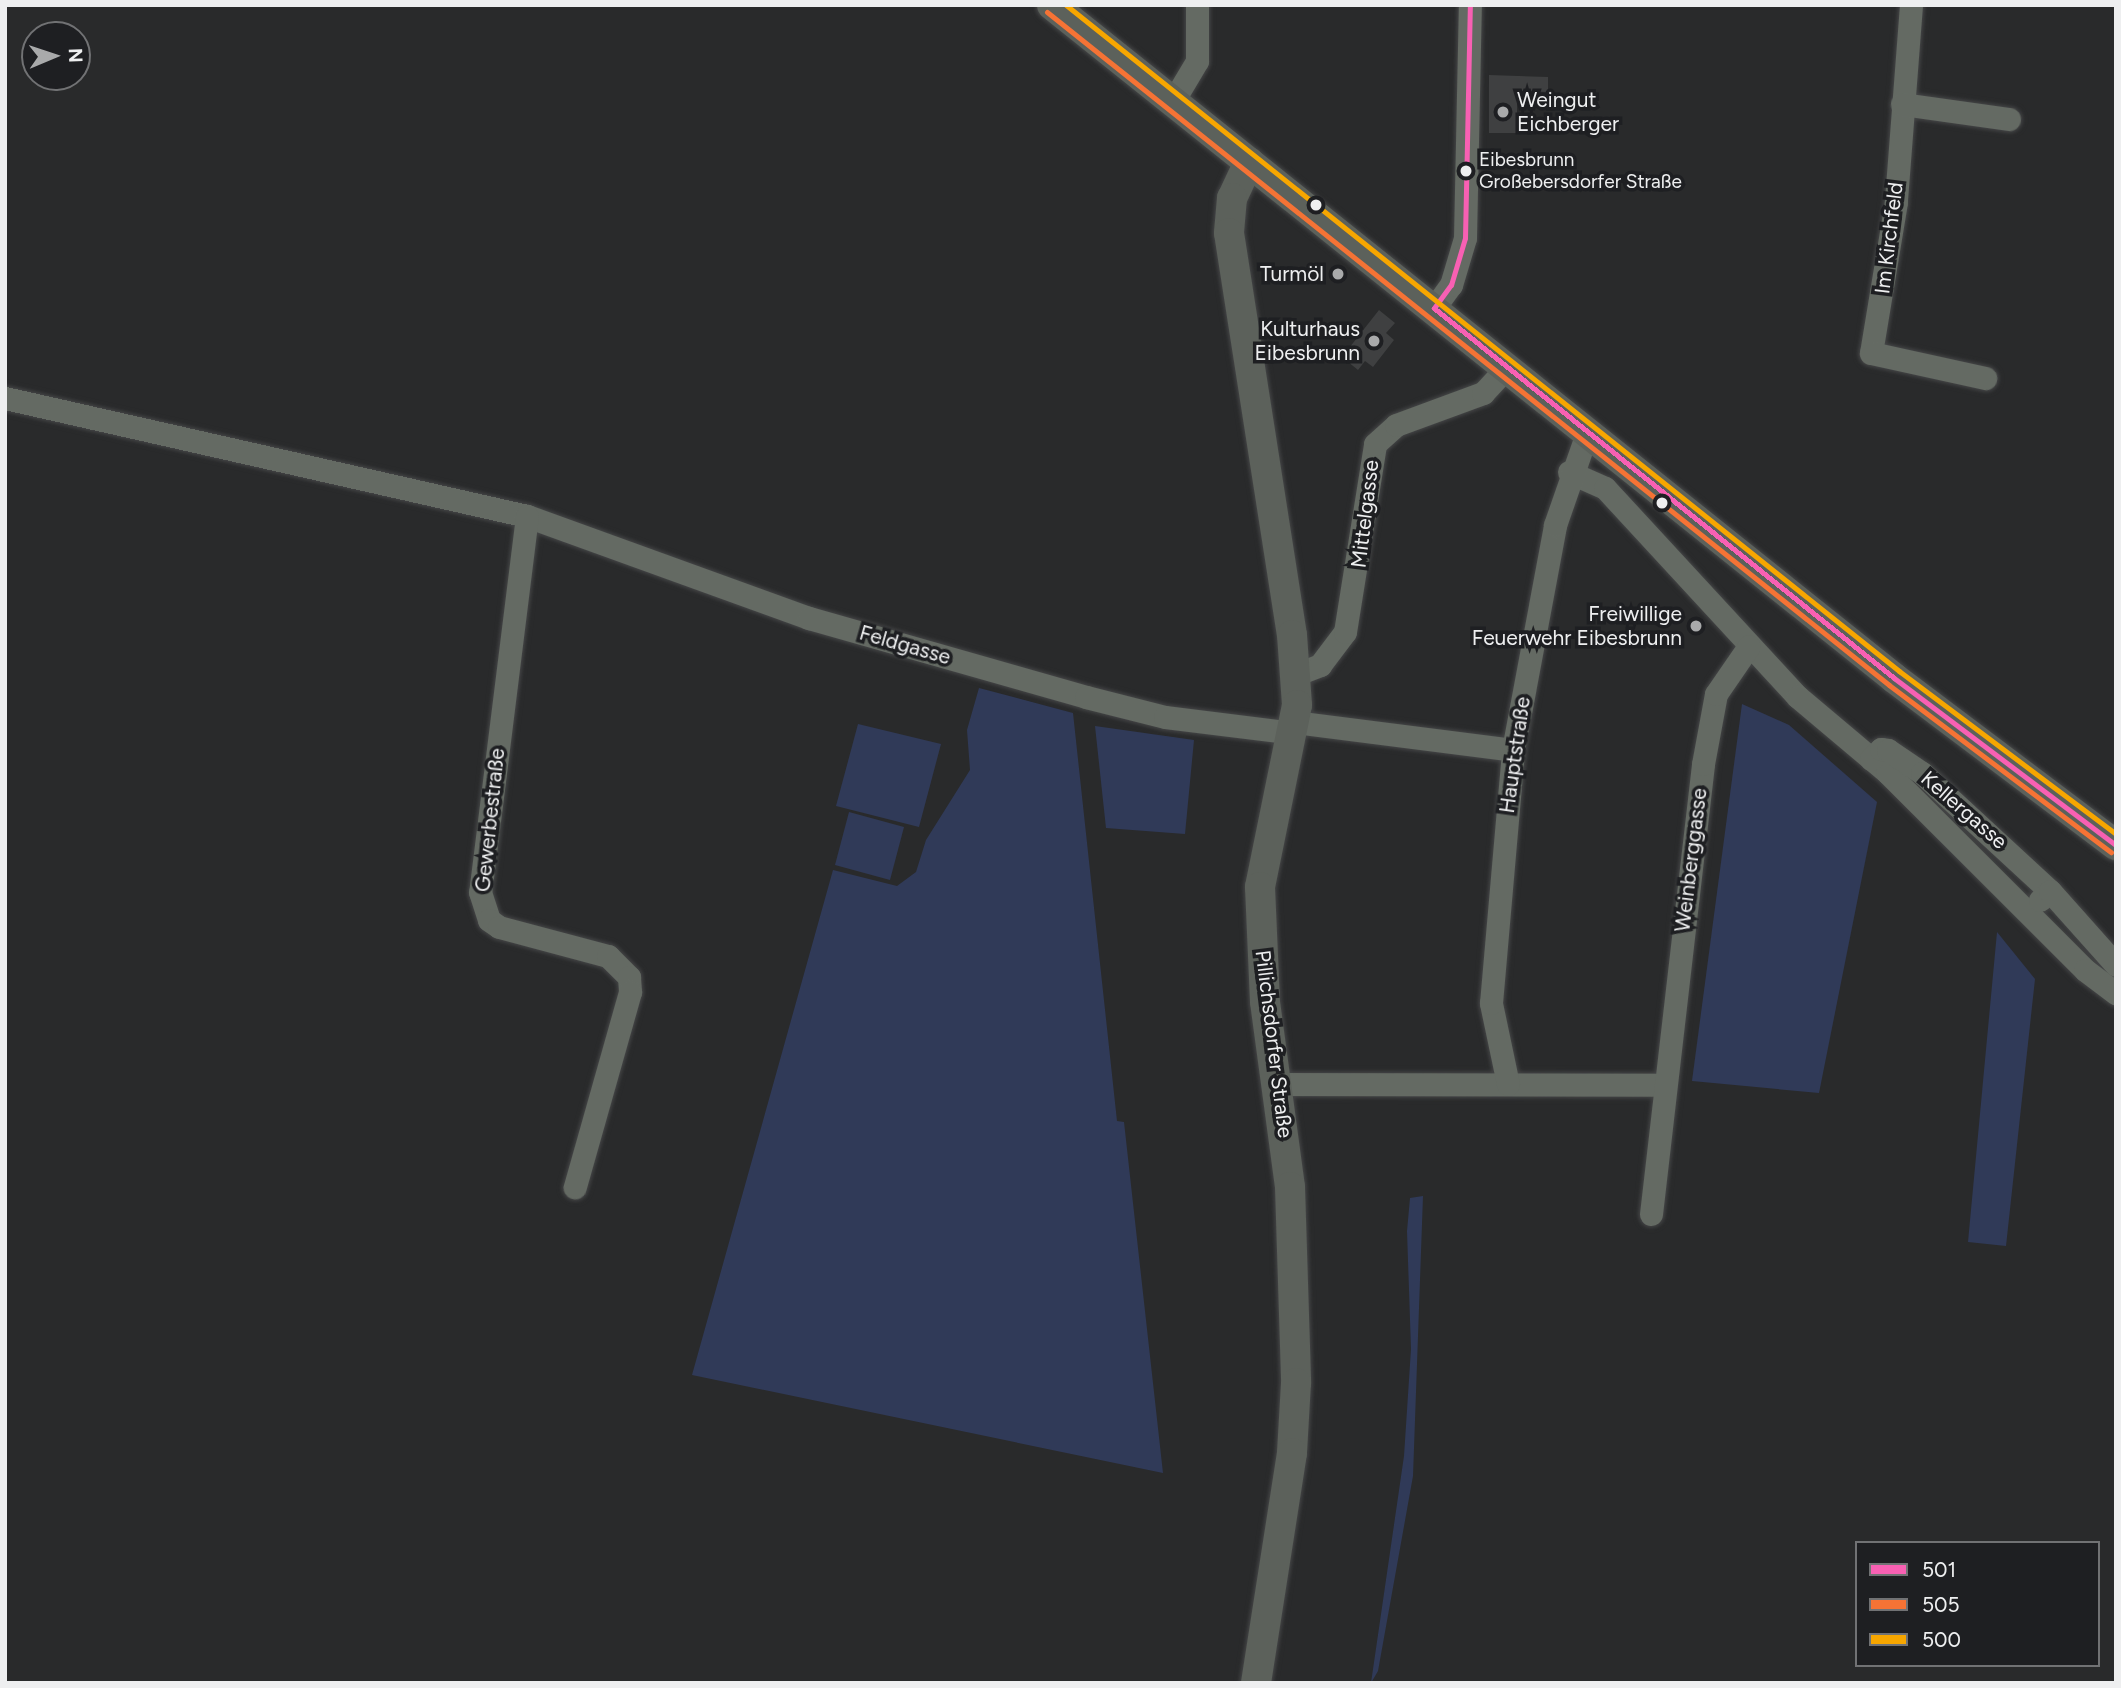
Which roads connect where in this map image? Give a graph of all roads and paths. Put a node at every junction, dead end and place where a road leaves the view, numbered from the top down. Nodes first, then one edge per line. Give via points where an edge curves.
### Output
1 (1052, 5) edge
2 (1197, 5) edge
3 (1470, 5) edge
4 (1911, 5) edge
5 (1172, 103) junction
6 (1902, 104) junction
7 (2009, 119) dead end
8 (1249, 163) junction
9 (1434, 308) junction
10 (1507, 368) junction
11 (1985, 379) dead end
12 (5, 398) edge
13 (1587, 433) junction
14 (1569, 472) junction
15 (527, 516) junction
16 (1749, 646) junction
17 (1297, 674) junction
18 (1294, 727) junction
19 (1513, 750) junction
20 (1871, 759) junction
21 (2116, 845) edge
22 (2050, 891) junction
23 (2027, 911) junction
24 (2108, 957) edge
25 (2085, 970) junction
26 (2116, 993) edge
27 (1279, 1084) junction
28 (1508, 1084) junction
29 (1663, 1085) junction
30 (575, 1187) dead end
31 (1651, 1214) dead end
32 (1256, 1683) edge

1 - 5 main road
2 - 5 street via 1197,61
3 - 9 street via 1465,238 1451,285
4 - 6 street, Im Kirchfeld
5 - 8 main road
6 - 7 street
6 - 11 street, Im Kirchfeld via 1896,202 1871,353
8 - 9 main road
8 - 17 main road, Pillichsdorfer Straße via 1232,198 1229,233
9 - 10 main road
10 - 13 main road
10 - 17 street, Mittelgasse via 1476,397 1396,425 1375,444 1345,632 1320,665
12 - 15 street, Feldgasse
13 - 14 street, Hauptstraße
13 - 21 main road via 1894,678
14 - 16 street, Kellergasse via 1605,488 1632,513
14 - 19 street, Hauptstraße
15 - 18 street, Feldgasse via 809,618 1086,697 1165,717
15 - 30 street, Gewerbestraße via 480,892 489,920 499,927 608,956 629,977 630,992
16 - 20 street, Kellergasse
16 - 29 street, Weinberggasse via 1721,683 1714,706
17 - 18 main road, Pillichsdorfer Straße
18 - 19 street, Feldgasse
18 - 27 main road, Pillichsdorfer Straße via 1267,832 1260,887 1262,978
19 - 28 street, Hauptstraße via 1491,1003
20 - 22 street, Kellergasse via 1881,749 1888,750 1922,773
20 - 23 street, Kellergasse
22 - 23 street
22 - 24 street, Kellergasse
23 - 25 street, Kellergasse
24 - 25 street, Kellergasse
25 - 26 street, Kellergasse
27 - 28 street
27 - 32 main road, Pillichsdorfer Straße via 1292,1218 1295,1423
28 - 29 street
29 - 31 street, Weinberggasse

